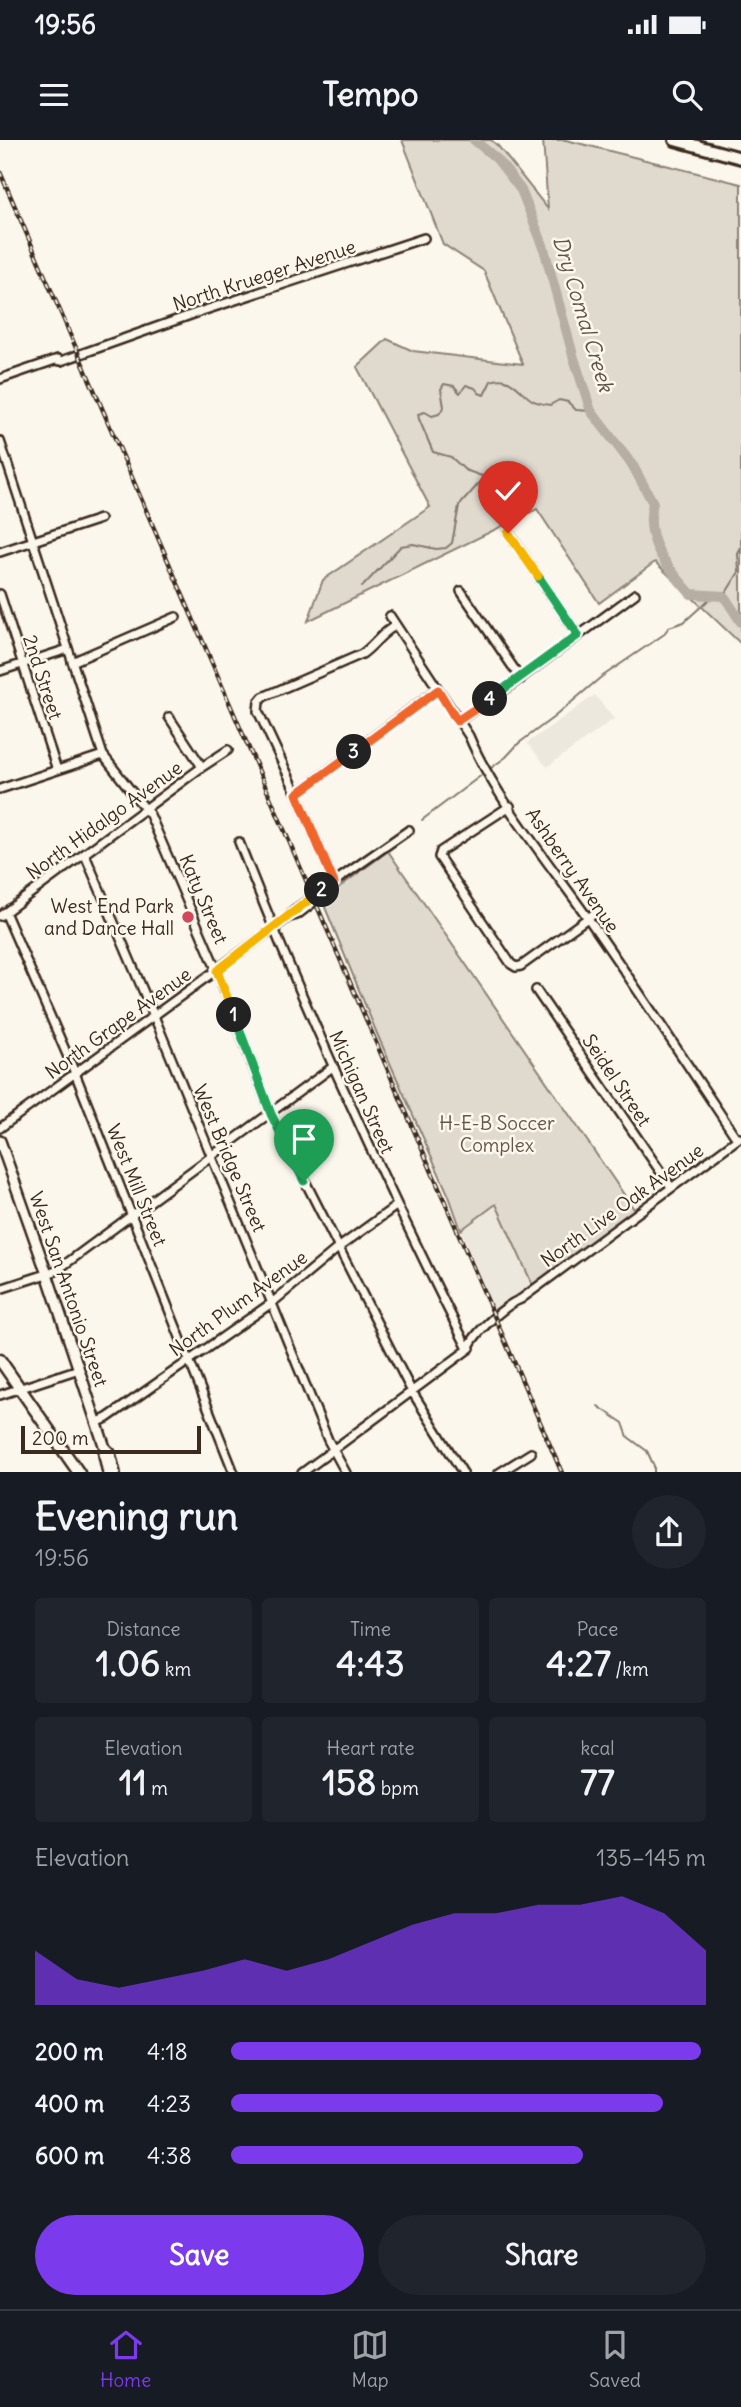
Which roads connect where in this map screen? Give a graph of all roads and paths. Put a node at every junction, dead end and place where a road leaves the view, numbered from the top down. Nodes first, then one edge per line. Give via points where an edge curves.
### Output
1 (675, 140) edge
2 (741, 158) edge
3 (424, 238) dead end
4 (0, 379) edge
5 (0, 442) edge
6 (100, 519) dead end
7 (508, 533) dead end
8 (33, 541) junction
9 (0, 552) edge
10 (461, 591) dead end
11 (0, 594) edge
12 (635, 594) dead end
13 (390, 616) dead end
14 (176, 617) dead end
15 (395, 626) junction
16 (578, 635) junction
17 (68, 649) junction
18 (72, 662) junction
19 (22, 663) junction
20 (0, 671) edge
21 (521, 679) junction
22 (438, 690) junction
23 (169, 717) dead end
24 (457, 721) junction
25 (228, 750) dead end
26 (103, 755) junction
27 (202, 767) junction
28 (57, 770) junction
29 (0, 789) edge
30 (297, 794) junction
31 (510, 806) junction
32 (146, 809) junction
33 (409, 830) dead end
34 (239, 842) dead end
35 (85, 855) junction
36 (334, 883) junction
37 (596, 912) dead end
38 (2, 914) edge
39 (587, 917) junction
40 (273, 929) junction
41 (217, 971) junction
42 (536, 990) dead end
43 (154, 1016) junction
44 (334, 1066) junction
45 (75, 1073) junction
46 (271, 1114) junction
47 (0, 1128) edge
48 (739, 1138) edge
49 (0, 1144) edge
50 (212, 1156) junction
51 (671, 1187) junction
52 (396, 1206) junction
53 (132, 1214) junction
54 (338, 1248) junction
55 (47, 1274) junction
56 (0, 1289) edge
57 (273, 1301) junction
58 (468, 1349) junction
59 (189, 1359) junction
60 (0, 1360) edge
61 (79, 1369) junction
62 (20, 1388) junction
63 (411, 1390) junction
64 (0, 1395) edge
65 (96, 1423) junction
66 (105, 1448) junction
67 (333, 1450) junction
68 (531, 1453) dead end
69 (79, 1472) edge
70 (108, 1472) edge
71 (115, 1472) edge
72 (234, 1472) edge
73 (302, 1472) edge
74 (346, 1472) edge
75 (463, 1472) edge
76 (499, 1472) edge

1 - 2 main road
3 - 4 street, North Krueger Avenue
5 - 8 street, Katy Street
6 - 8 street
7 - 16 street
8 - 9 street
8 - 17 street, Katy Street
10 - 21 street
11 - 19 street, 2nd Street
12 - 16 street
13 - 15 street, Ashberry Avenue
14 - 18 street
15 - 22 street, Ashberry Avenue
15 - 30 street via 362,654 259,702 258,711
16 - 21 street
17 - 18 street, Katy Street
17 - 19 street
18 - 26 street, Katy Street
19 - 20 street
19 - 28 street, 2nd Street
21 - 24 street
22 - 24 street, Ashberry Avenue
22 - 30 street
23 - 27 street
24 - 31 street, Ashberry Avenue
25 - 27 street, North Hidalgo Avenue
26 - 28 street
26 - 32 street, Katy Street
27 - 32 street, North Hidalgo Avenue
28 - 29 street
30 - 36 street
31 - 39 street, Ashberry Avenue
31 - 39 street via 441,851 439,857 511,964 521,966
32 - 35 street, North Hidalgo Avenue
32 - 41 street, Katy Street
33 - 36 street, North Grape Avenue
34 - 40 street, Michigan Street
35 - 38 street, North Hidalgo Avenue
35 - 43 street, West Bridge Street
36 - 40 street, North Grape Avenue
37 - 39 street
38 - 45 street, West Mill Street
39 - 48 street, Ashberry Avenue
40 - 41 street, North Grape Avenue
40 - 44 street, Michigan Street
41 - 43 street, North Grape Avenue
41 - 46 street, Katy Street
42 - 51 street, Seidel Street
43 - 45 street, North Grape Avenue
43 - 50 street, West Bridge Street
44 - 46 street
44 - 52 street, Michigan Street
45 - 47 street, North Grape Avenue
45 - 53 street, West Mill Street
46 - 50 street
46 - 54 street, Katy Street
48 - 51 street, North Live Oak Avenue
49 - 55 street, West San Antonio Street
50 - 53 street
50 - 57 street, West Bridge Street
51 - 58 street, North Live Oak Avenue via 513,1302
52 - 54 street, North Plum Avenue
52 - 58 street, Michigan Street
53 - 55 street
53 - 59 street, West Mill Street
54 - 57 street, North Plum Avenue
54 - 63 street, Katy Street
55 - 56 street
55 - 61 street, West San Antonio Street
57 - 59 street, North Plum Avenue
57 - 67 street, West Bridge Street
58 - 63 street, North Live Oak Avenue
59 - 65 street, North Plum Avenue
59 - 72 street, West Mill Street
60 - 62 main road
61 - 62 street
61 - 65 street, West San Antonio Street
62 - 64 street
62 - 69 main road
63 - 67 street, North Live Oak Avenue
63 - 75 street, Katy Street
65 - 66 street, West San Antonio Street
66 - 70 street, West San Antonio Street
66 - 71 street, West San Antonio Street
67 - 73 street, North Live Oak Avenue
67 - 74 street, West Bridge Street
68 - 76 street

